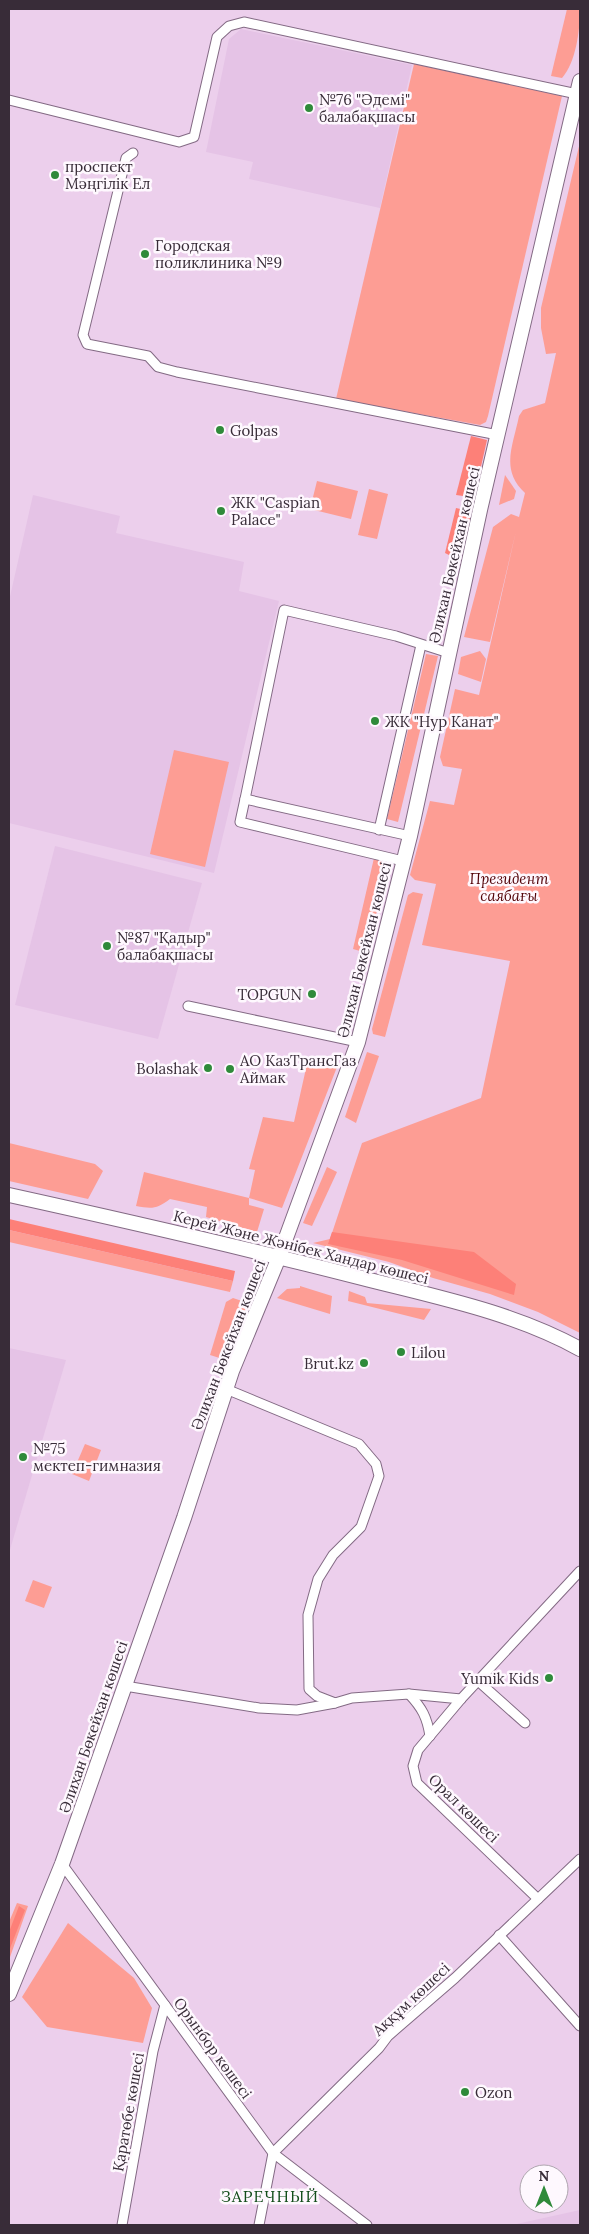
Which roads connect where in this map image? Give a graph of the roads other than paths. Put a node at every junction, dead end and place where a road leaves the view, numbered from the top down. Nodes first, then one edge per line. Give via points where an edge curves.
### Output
1 (579, 88) edge
2 (9, 100) edge
3 (133, 153) dead end
4 (498, 435) junction
5 (422, 645) junction
6 (449, 653) junction
7 (245, 799) junction
8 (379, 830) junction
9 (410, 836) junction
10 (403, 861) junction
11 (188, 1006) dead end
12 (358, 1042) junction
13 (9, 1195) edge
14 (279, 1257) junction
15 (580, 1349) edge
16 (226, 1389) junction
17 (580, 1571) edge
18 (478, 1681) junction
19 (125, 1686) junction
20 (409, 1694) junction
21 (461, 1699) junction
22 (335, 1703) junction
23 (525, 1723) dead end
24 (430, 1736) junction
25 (580, 1859) edge
26 (62, 1864) junction
27 (538, 1899) junction
28 (498, 1935) junction
29 (9, 1994) edge
30 (165, 2005) junction
31 (580, 2026) edge
32 (273, 2153) junction
33 (122, 2225) edge
34 (259, 2225) edge
35 (367, 2225) edge

1 - 2 street via 244,22 229,26 217,37 194,137 179,142
1 - 4 street, Әлихан Бөкейхан көшесі
3 - 4 street via 126,158 83,335 87,344 148,356 158,367 177,372
4 - 6 street, Әлихан Бөкейхан көшесі
5 - 6 street
5 - 7 street via 284,610
5 - 8 street
6 - 9 street, Әлихан Бөкейхан көшесі
7 - 8 street
7 - 10 street via 240,822
8 - 9 street
9 - 10 street, Әлихан Бөкейхан көшесі
10 - 12 street, Әлихан Бөкейхан көшесі
11 - 12 street
12 - 14 street, Әлихан Бөкейхан көшесі
13 - 14 street, Керей Және Жәнібек Хандар көшесі
14 - 15 street, Керей Және Жәнібек Хандар көшесі via 481,1308 550,1332
14 - 16 street, Әлихан Бөкейхан көшесі
16 - 19 street, Әлихан Бөкейхан көшесі
16 - 22 street via 359,1444 376,1464 379,1476 361,1527 333,1555 318,1579 308,1615 309,1689
17 - 18 street, Орал көшесі
18 - 21 street, Орал көшесі
18 - 23 street
19 - 22 street via 259,1708 297,1710
19 - 26 street, Әлихан Бөкейхан көшесі
20 - 21 street
20 - 22 street via 352,1698
20 - 24 street via 422,1708
21 - 24 street, Орал көшесі
24 - 27 street, Орал көшесі via 418,1750 412,1766 417,1782
25 - 27 street, Аққұм көшесі
26 - 29 street, Әлихан Бөкейхан көшесі
26 - 30 street, Орынбор көшесі
27 - 28 street, Аққұм көшесі
28 - 31 street
28 - 32 street, Аққұм көшесі via 455,1978 388,2036
30 - 32 street, Орынбор көшесі
30 - 33 street, Қаратөбе көшесі via 153,2051
32 - 34 street
32 - 35 street, Орынбор көшесі

